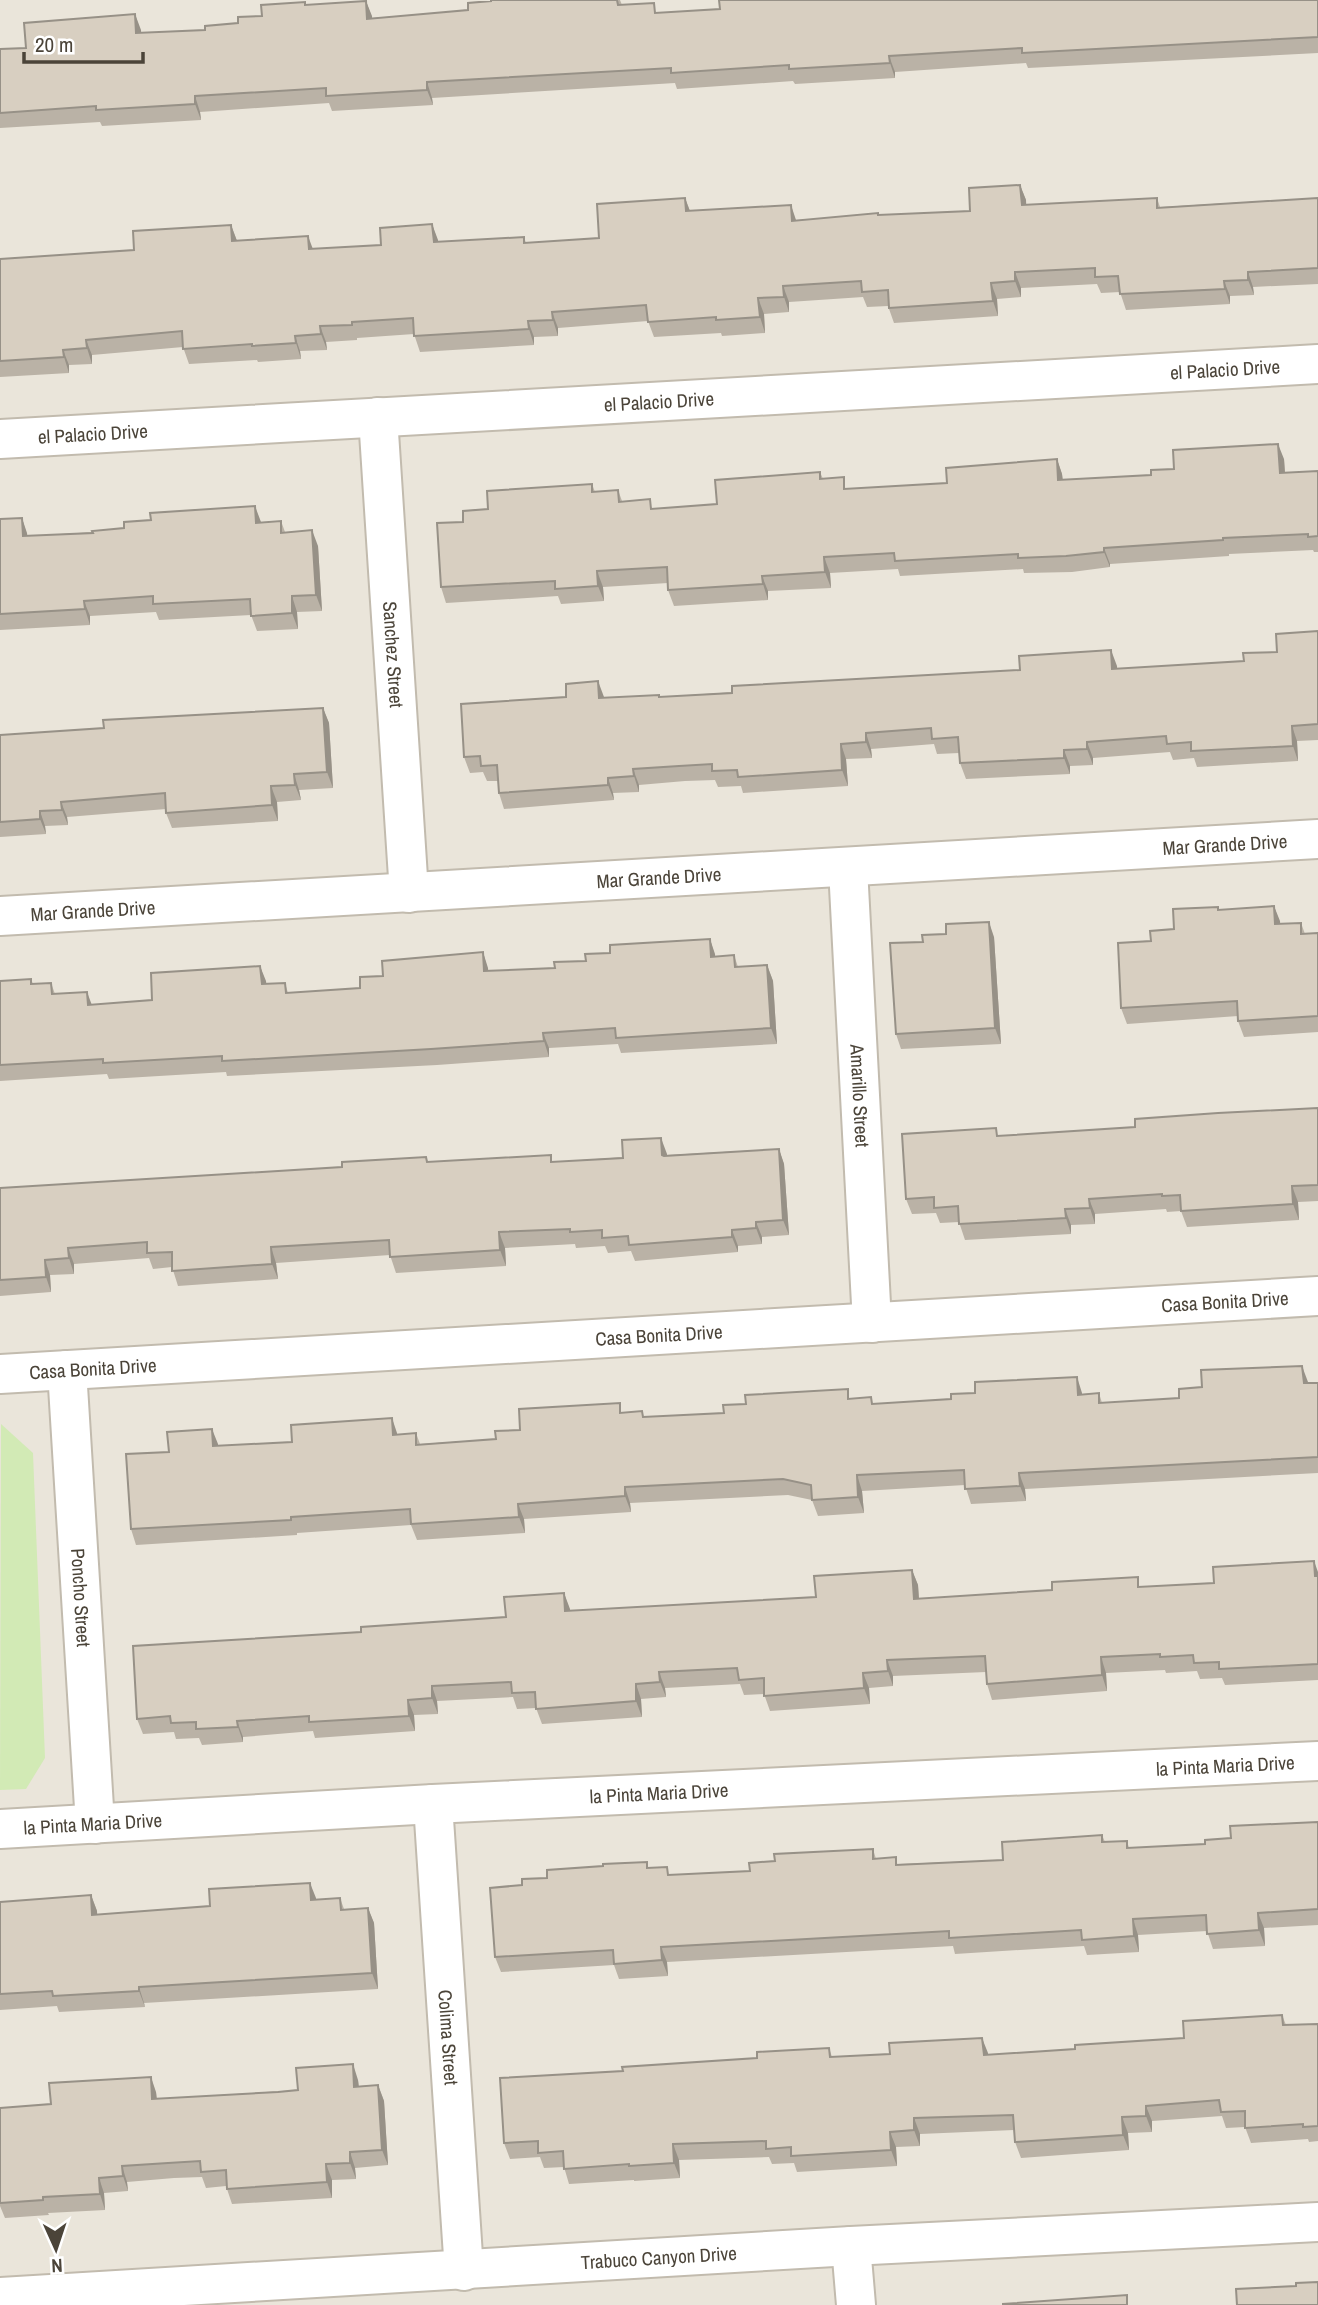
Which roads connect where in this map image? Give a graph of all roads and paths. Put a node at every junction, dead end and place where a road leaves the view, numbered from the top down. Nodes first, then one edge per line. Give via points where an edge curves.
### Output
1 (1318, 364) edge
2 (378, 417) junction
3 (0, 439) edge
4 (1318, 839) edge
5 (848, 868) junction
6 (409, 893) junction
7 (0, 916) edge
8 (1318, 1296) edge
9 (872, 1323) junction
10 (67, 1370) junction
11 (0, 1374) edge
12 (1318, 1761) edge
13 (433, 1804) junction
14 (95, 1824) junction
15 (0, 1829) edge
16 (1318, 2222) edge
17 (851, 2246) junction
18 (464, 2271) junction
19 (0, 2297) edge
20 (856, 2305) edge

1 - 2 street, el Palacio Drive
2 - 3 street, el Palacio Drive
2 - 6 street, Sanchez Street
4 - 5 street, Mar Grande Drive
5 - 6 street, Mar Grande Drive
5 - 9 street, Amarillo Street
6 - 7 street, Mar Grande Drive
8 - 9 street, Casa Bonita Drive
9 - 10 street, Casa Bonita Drive
10 - 11 street, Casa Bonita Drive
10 - 14 street, Poncho Street
12 - 13 street, la Pinta Maria Drive
13 - 14 street, la Pinta Maria Drive
13 - 18 street, Colima Street
14 - 15 street, la Pinta Maria Drive
16 - 17 street, Trabuco Canyon Drive
17 - 18 street, Trabuco Canyon Drive
17 - 20 street
18 - 19 street, Trabuco Canyon Drive

